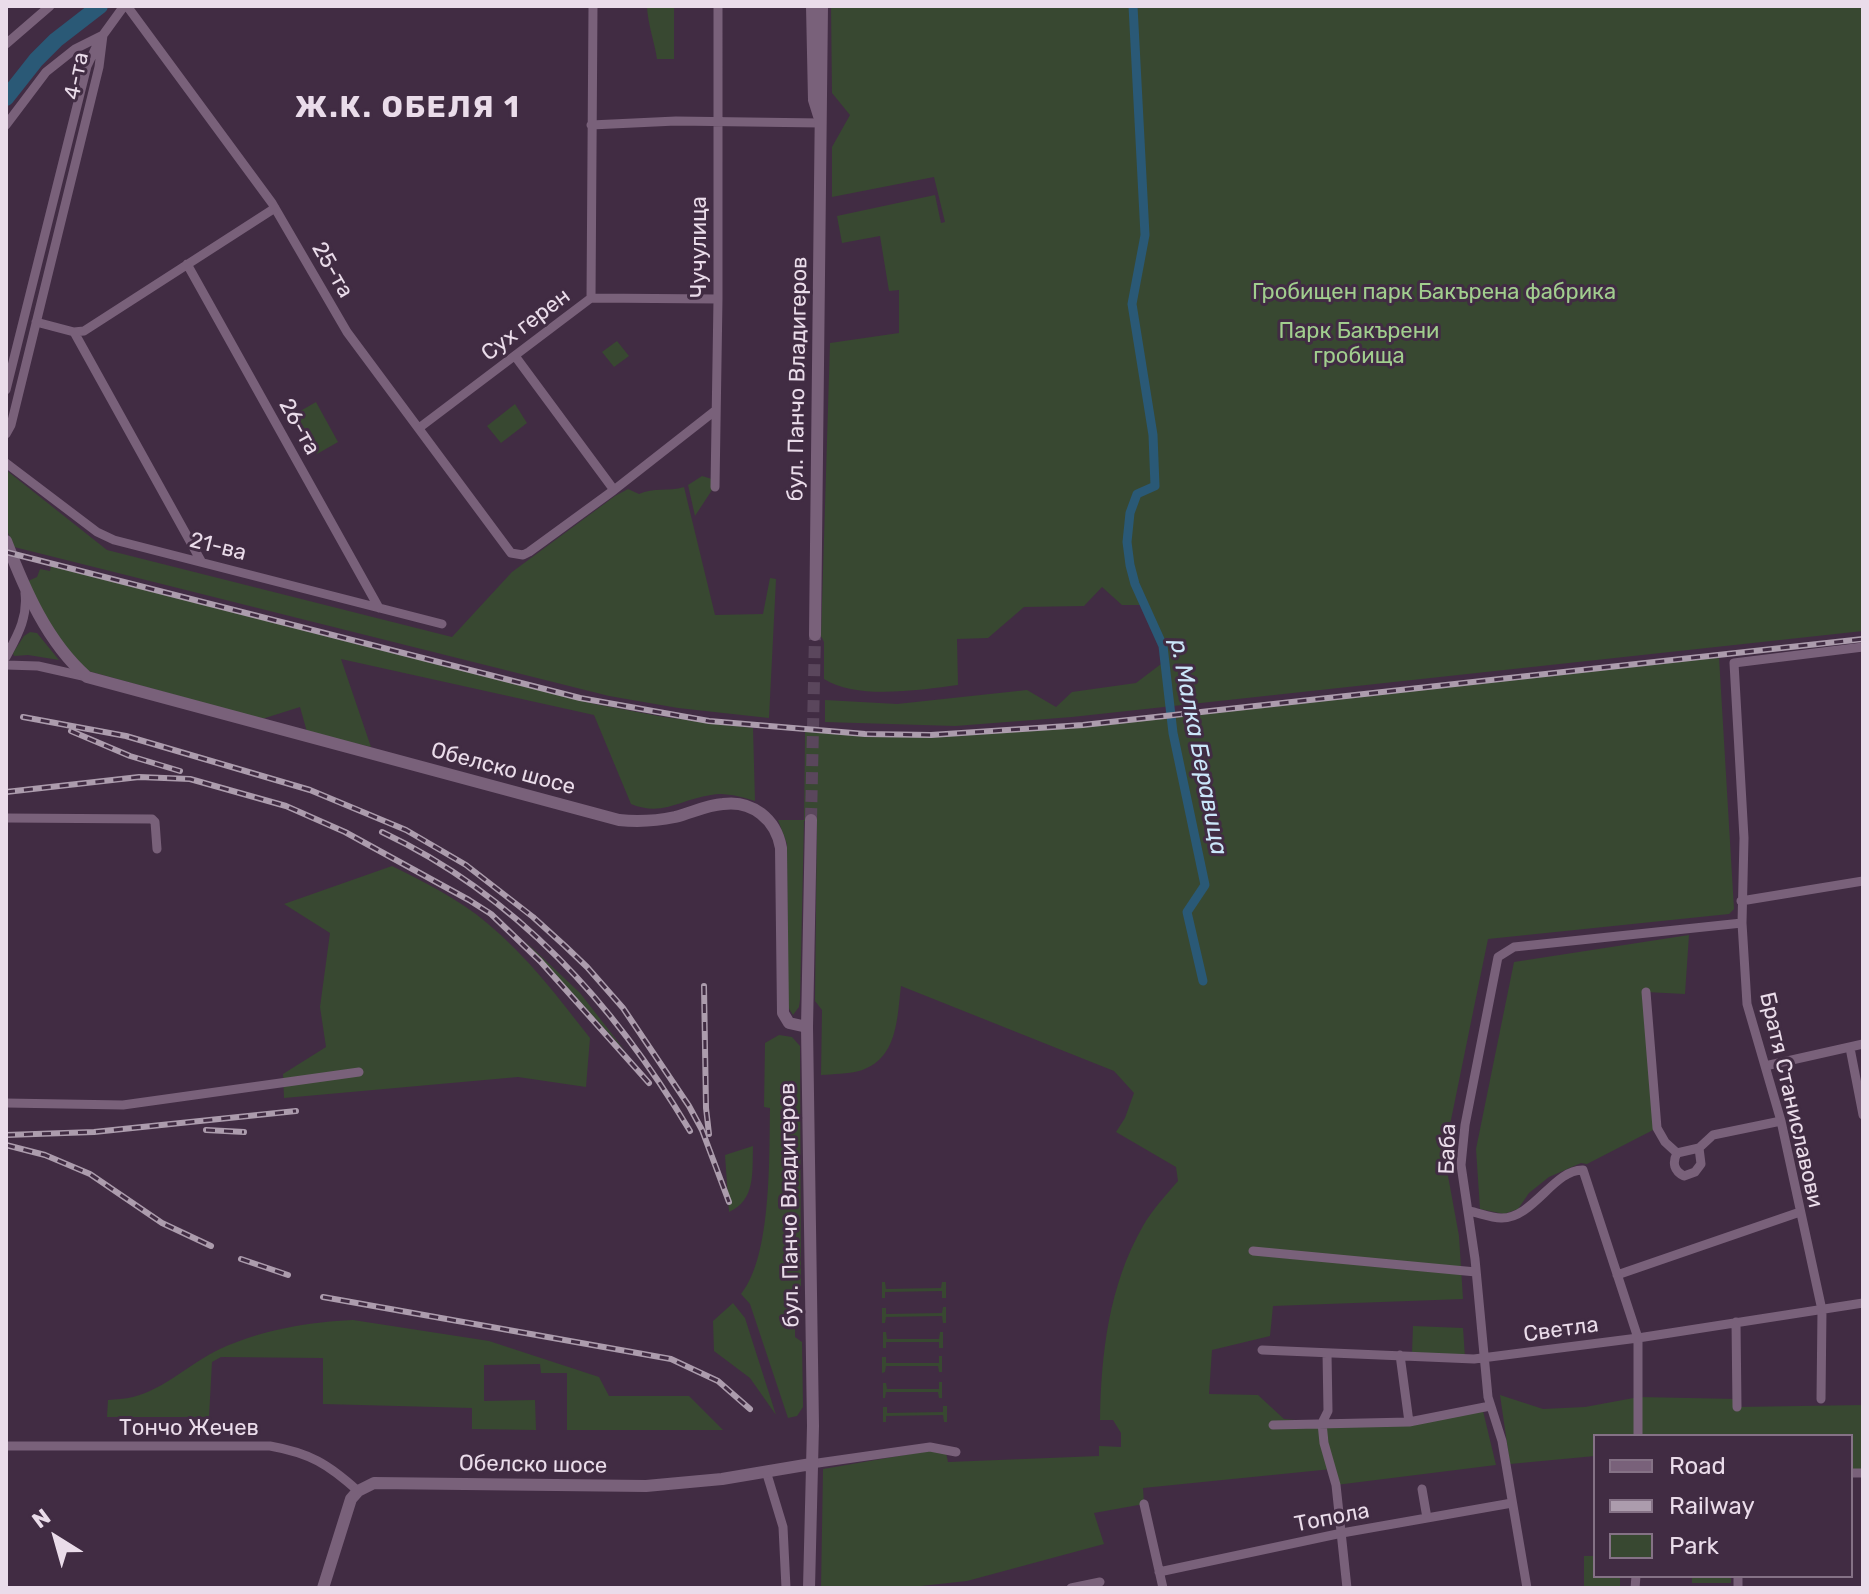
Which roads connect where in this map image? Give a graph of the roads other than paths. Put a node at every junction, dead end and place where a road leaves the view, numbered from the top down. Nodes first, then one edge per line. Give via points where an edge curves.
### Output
1 (50, 6) edge
2 (126, 6) edge
3 (593, 6) edge
4 (718, 6) edge
5 (812, 6) edge
6 (822, 6) edge
7 (103, 35) junction
8 (6, 44) edge
9 (718, 121) junction
10 (821, 123) junction
11 (6, 125) edge
12 (591, 125) junction
13 (275, 208) junction
14 (187, 264) junction
15 (591, 298) junction
16 (718, 299) junction
17 (36, 322) junction
18 (74, 332) junction
19 (515, 356) junction
20 (6, 390) edge
21 (716, 410) junction
22 (419, 428) junction
23 (6, 434) edge
24 (6, 463) edge
25 (715, 487) dead end
26 (614, 490) junction
27 (6, 541) edge
28 (201, 561) junction
29 (25, 587) junction
30 (379, 608) junction
31 (442, 624) dead end
32 (815, 635) tunnel mouth
33 (1863, 647) edge
34 (6, 657) edge
35 (6, 665) edge
36 (87, 677) junction
37 (6, 818) edge
38 (811, 820) tunnel mouth
39 (157, 849) dead end
40 (1863, 881) edge
41 (1741, 901) junction
42 (1742, 923) junction
43 (1646, 992) dead end
44 (807, 1027) junction
45 (1863, 1044) edge
46 (1850, 1048) junction
47 (1765, 1066) junction
48 (359, 1072) dead end
49 (6, 1103) edge
50 (1863, 1115) edge
51 (1781, 1121) junction
52 (1699, 1148) junction
53 (1677, 1153) junction
54 (1469, 1211) junction
55 (1800, 1212) junction
56 (1253, 1251) dead end
57 (1476, 1272) junction
58 (1617, 1275) junction
59 (1863, 1303) edge
60 (1822, 1310) junction
61 (1736, 1322) junction
62 (1638, 1338) junction
63 (1262, 1350) dead end
64 (1327, 1353) junction
65 (1400, 1355) junction
66 (1486, 1358) junction
67 (1821, 1399) dead end
68 (1490, 1406) junction
69 (1737, 1407) dead end
70 (1409, 1422) junction
71 (1322, 1423) junction
72 (1273, 1425) dead end
73 (1638, 1434) edge
74 (6, 1446) edge
75 (956, 1452) dead end
76 (811, 1464) junction
77 (766, 1471) junction
78 (1422, 1489) dead end
79 (358, 1491) junction
80 (1512, 1503) junction
81 (1144, 1504) dead end
82 (1427, 1518) junction
83 (1342, 1533) junction
84 (1159, 1572) junction
85 (1100, 1582) dead end
86 (323, 1588) edge
87 (786, 1588) edge
88 (809, 1588) edge
89 (1071, 1588) edge
90 (1163, 1588) edge
91 (1347, 1588) edge
92 (1527, 1588) edge

1 - 8 street
2 - 7 street
2 - 13 street, 25-та
3 - 12 street
4 - 9 street, Чучулица
5 - 10 street, бул. Панчо Владигеров via 814,100
6 - 10 street, бул. Панчо Владигеров
7 - 11 street via 46,72
7 - 17 street, 4-та
7 - 20 street, 4-та via 87,66
9 - 10 street
9 - 12 street
9 - 16 street, Чучулица
10 - 32 street, бул. Панчо Владигеров
12 - 15 street
13 - 14 street
13 - 22 street, 25-та via 347,332
14 - 18 street via 84,331
14 - 30 street, 26-та
15 - 16 street, Сух герен
15 - 19 street, Сух герен
16 - 21 street, Чучулица
17 - 18 street
17 - 23 street, 4-та
18 - 28 street
19 - 22 street, Сух герен
19 - 26 street
21 - 25 street, Чучулица
21 - 26 street
22 - 26 street, 25-та via 508,551 518,555
24 - 28 street, 21-ва via 105,536
27 - 29 street
28 - 30 street, 21-ва
29 - 34 street via 23,625
29 - 36 street via 41,619
30 - 31 street, 21-ва
33 - 41 street, Братя Станиславови via 1734,663 1744,838
35 - 36 street, Обелско шосе
36 - 44 street, Обелско шосе via 619,820 652,821 721,804 758,811 774,827 781,848 783,1013 789,1023
37 - 39 street via 152,819
38 - 44 street, бул. Панчо Владигеров
40 - 41 street
41 - 42 street, Братя Станиславови
42 - 47 street, Братя Станиславови via 1747,1004
42 - 54 street, Баба via 1514,947 1498,957 1462,1142
43 - 53 street via 1657,1128
44 - 76 street, бул. Панчо Владигеров
45 - 46 street
46 - 47 street
46 - 50 street
47 - 51 street, Братя Станиславови
48 - 49 street via 123,1105
51 - 52 street via 1713,1135
51 - 55 street, Братя Станиславови
52 - 53 street
52 - 53 street via 1701,1164 1690,1175 1676,1170
54 - 57 street, Баба
54 - 58 street via 1512,1217 1583,1170
55 - 58 street
55 - 60 street, Братя Станиславови
56 - 57 street
57 - 66 street, Баба
58 - 62 street
59 - 60 street, Светла
60 - 61 street, Светла
60 - 67 street, Братя Станиславови
61 - 62 street, Светла
61 - 69 street
62 - 66 street, Светла
62 - 73 street
63 - 64 street, Светла
64 - 65 street, Светла
64 - 71 street via 1328,1411
65 - 66 street, Светла
65 - 70 street
66 - 68 street, Баба
68 - 70 street
68 - 80 street, Баба
70 - 71 street
71 - 72 street
71 - 83 street
74 - 79 street, Тончо Жечев via 270,1446 314,1457
75 - 76 street via 930,1447
76 - 77 street, Обелско шосе
76 - 88 street, бул. Панчо Владигеров
77 - 79 street, Обелско шосе via 646,1486 382,1482
77 - 87 street via 783,1527
78 - 82 street
79 - 86 street
80 - 82 street, Топола
80 - 92 street, Баба
81 - 84 street
82 - 83 street, Топола
83 - 84 street, Топола
83 - 91 street
84 - 90 street
85 - 89 street

